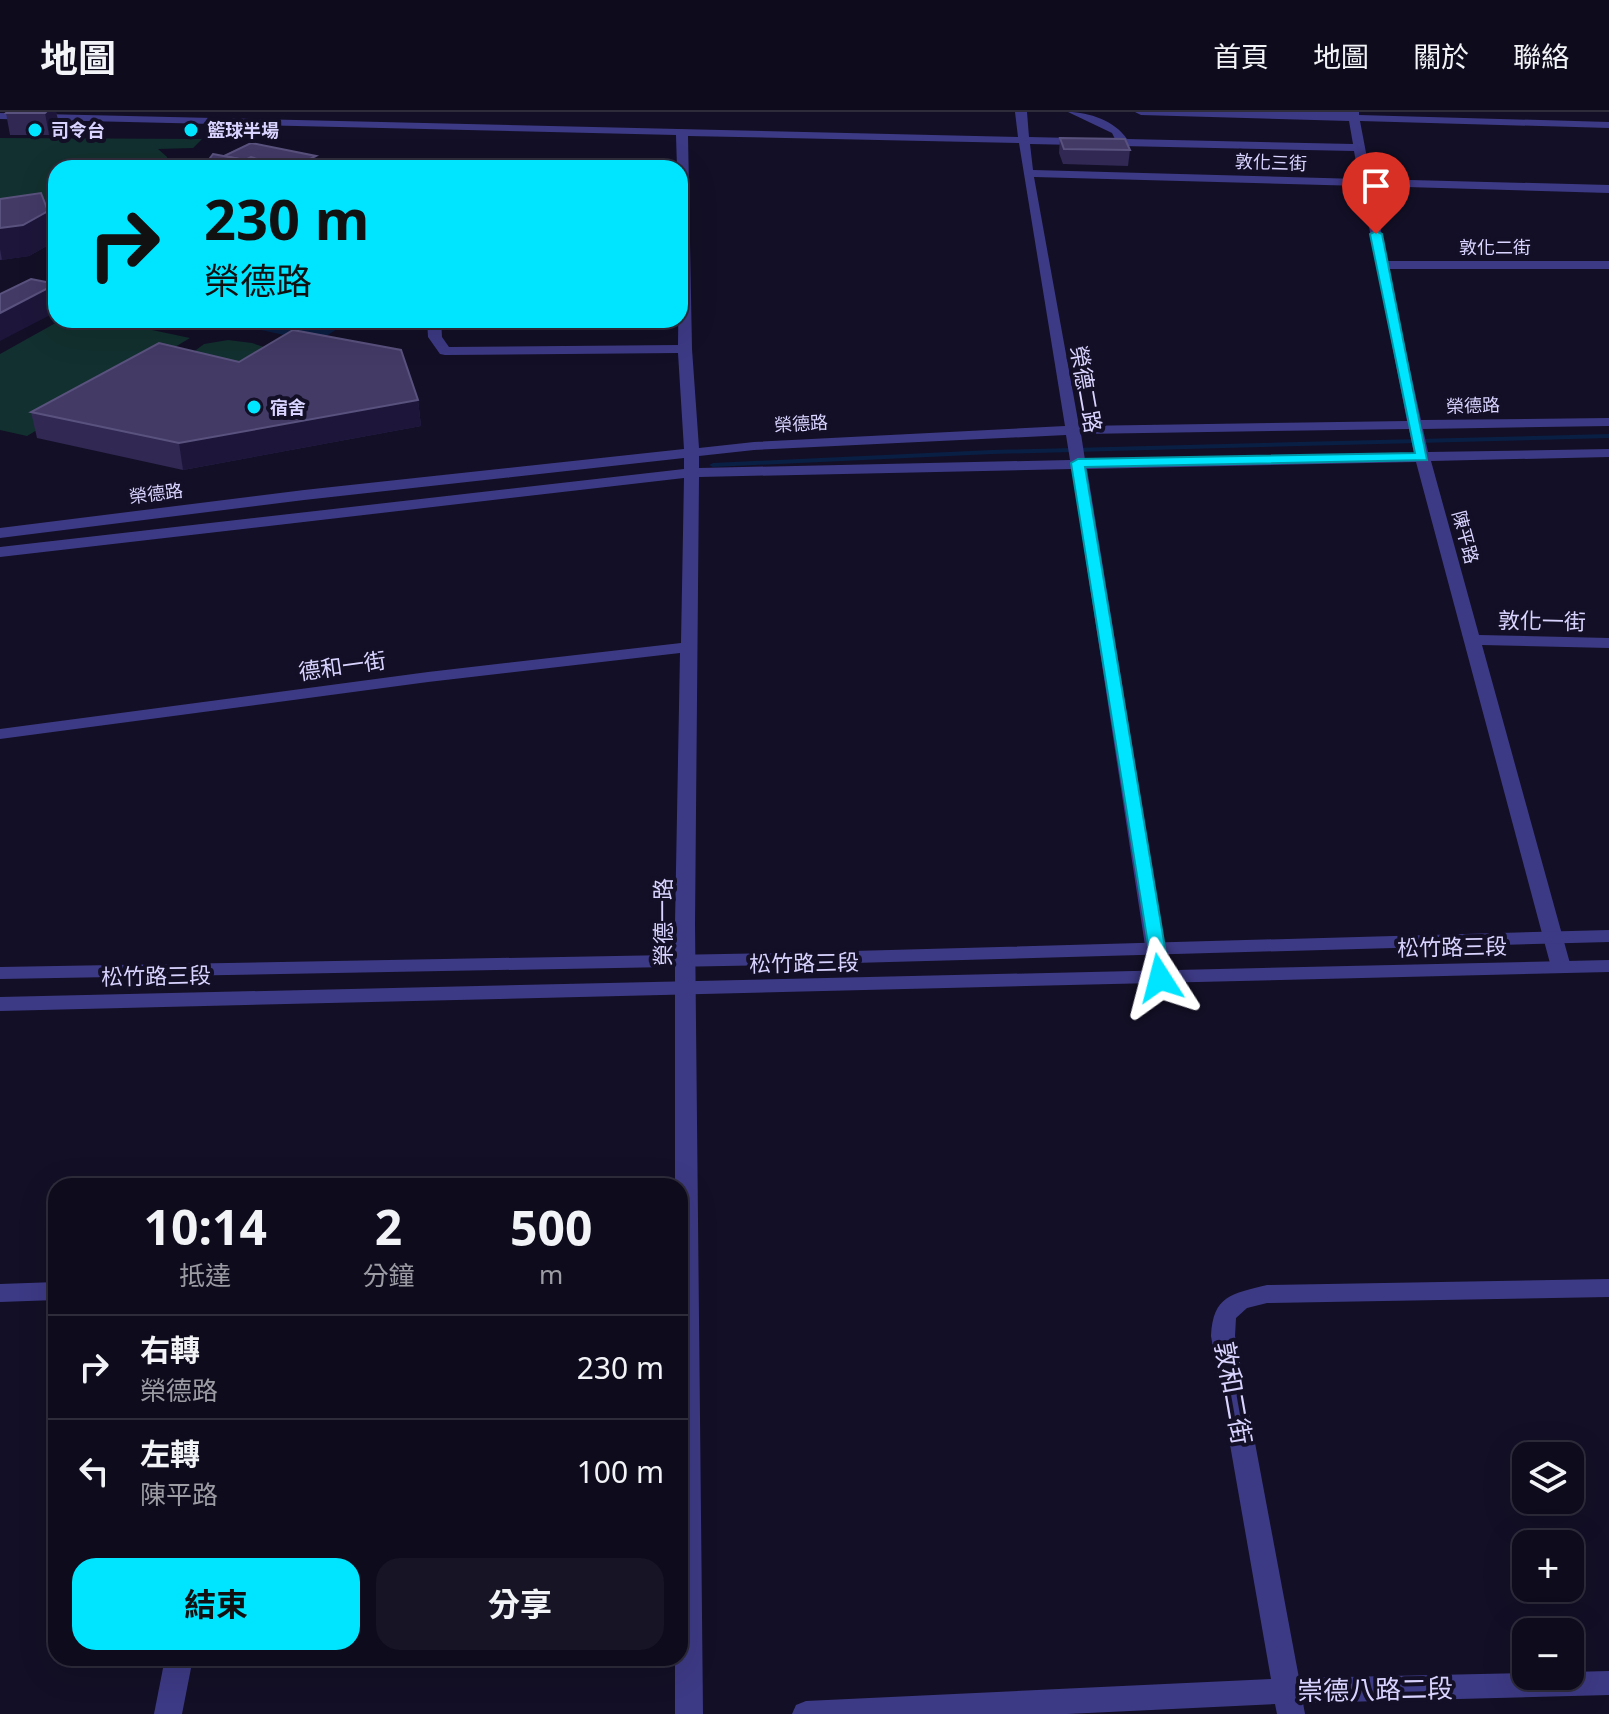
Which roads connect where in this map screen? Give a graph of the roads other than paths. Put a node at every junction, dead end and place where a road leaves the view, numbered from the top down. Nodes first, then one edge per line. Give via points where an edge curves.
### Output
1 (356, 112) edge
2 (479, 112) edge
3 (1021, 112) edge
4 (1074, 112) edge
5 (1141, 112) edge
6 (1189, 113) edge
7 (465, 115) dead end
8 (1354, 115) edge
9 (0, 116) edge
10 (1492, 117) edge
11 (348, 124) junction
12 (1609, 125) edge
13 (682, 130) junction
14 (1023, 140) junction
15 (1123, 142) junction
16 (1361, 148) junction
17 (681, 160) edge
18 (1028, 173) junction
19 (1368, 183) junction
20 (1609, 189) edge
21 (1381, 265) junction
22 (1609, 265) edge
23 (434, 328) edge
24 (684, 328) edge
25 (685, 349) junction
26 (1609, 422) edge
27 (1416, 427) junction
28 (1073, 430) junction
29 (1609, 453) edge
30 (1422, 457) junction
31 (1078, 463) junction
32 (691, 464) junction
33 (0, 533) edge
34 (0, 552) edge
35 (1474, 640) junction
36 (1609, 643) edge
37 (691, 647) junction
38 (0, 734) edge
39 (1609, 936) edge
40 (1552, 938) junction
41 (1156, 948) junction
42 (686, 960) junction
43 (1609, 966) edge
44 (1561, 967) junction
45 (0, 973) edge
46 (1160, 978) junction
47 (686, 989) junction
48 (0, 1004) edge
49 (687, 1178) edge
50 (1609, 1288) edge
51 (48, 1291) edge
52 (0, 1293) edge
53 (688, 1472) edge
54 (177, 1666) edge
55 (1609, 1683) edge
56 (1289, 1702) edge
57 (168, 1714) edge
58 (689, 1714) edge
59 (806, 1714) edge

1 - 11 street
2 - 7 street
3 - 14 street, 榮德二路
4 - 15 street via 1116,131
5 - 6 street
6 - 8 street
8 - 10 street
8 - 16 street, 陳平路
9 - 11 street
10 - 12 street
11 - 13 street via 659,125
13 - 14 street
13 - 17 street, 榮德一路
14 - 15 street
14 - 18 street, 榮德二路
15 - 16 street
16 - 19 street, 陳平路
18 - 19 street, 敦化三街
18 - 28 street, 榮德二路
19 - 20 street, 敦化三街
19 - 21 street, 陳平路
21 - 22 street, 敦化二街
21 - 27 street, 陳平路
23 - 25 street via 445,351
24 - 25 street, 榮德一路
25 - 32 street, 榮德一路
26 - 27 street, 榮德路
27 - 28 street, 榮德路
27 - 30 street, 陳平路
28 - 31 street, 榮德二路
28 - 32 street, 榮德路 via 754,446
29 - 30 street, 榮德路
30 - 31 street, 榮德路
30 - 35 street, 陳平路
31 - 32 street, 榮德路
31 - 41 street, 榮德二路
32 - 33 street, 榮德路 via 304,495
32 - 34 street, 榮德路
32 - 37 street, 榮德一路
35 - 36 street, 敦化一街
35 - 40 street, 陳平路
37 - 38 street, 德和一街
37 - 42 street, 榮德一路
39 - 40 street, 松竹路三段
40 - 41 street, 松竹路三段
40 - 44 street, 陳平路
41 - 42 street, 松竹路三段
41 - 46 street, 榮德二路
42 - 45 street, 松竹路三段
42 - 47 street, 榮德一路
43 - 44 street, 松竹路三段
44 - 46 street, 松竹路三段
46 - 47 street, 松竹路三段
47 - 48 street, 松竹路三段
47 - 49 street, 榮德一路
50 - 56 street, 敦和二街 via 1267,1294 1239,1301 1224,1315 1223,1336
51 - 52 street
53 - 58 street, 榮德一路
54 - 57 street
55 - 56 street, 崇德八路二段
56 - 59 street, 崇德八路二段

